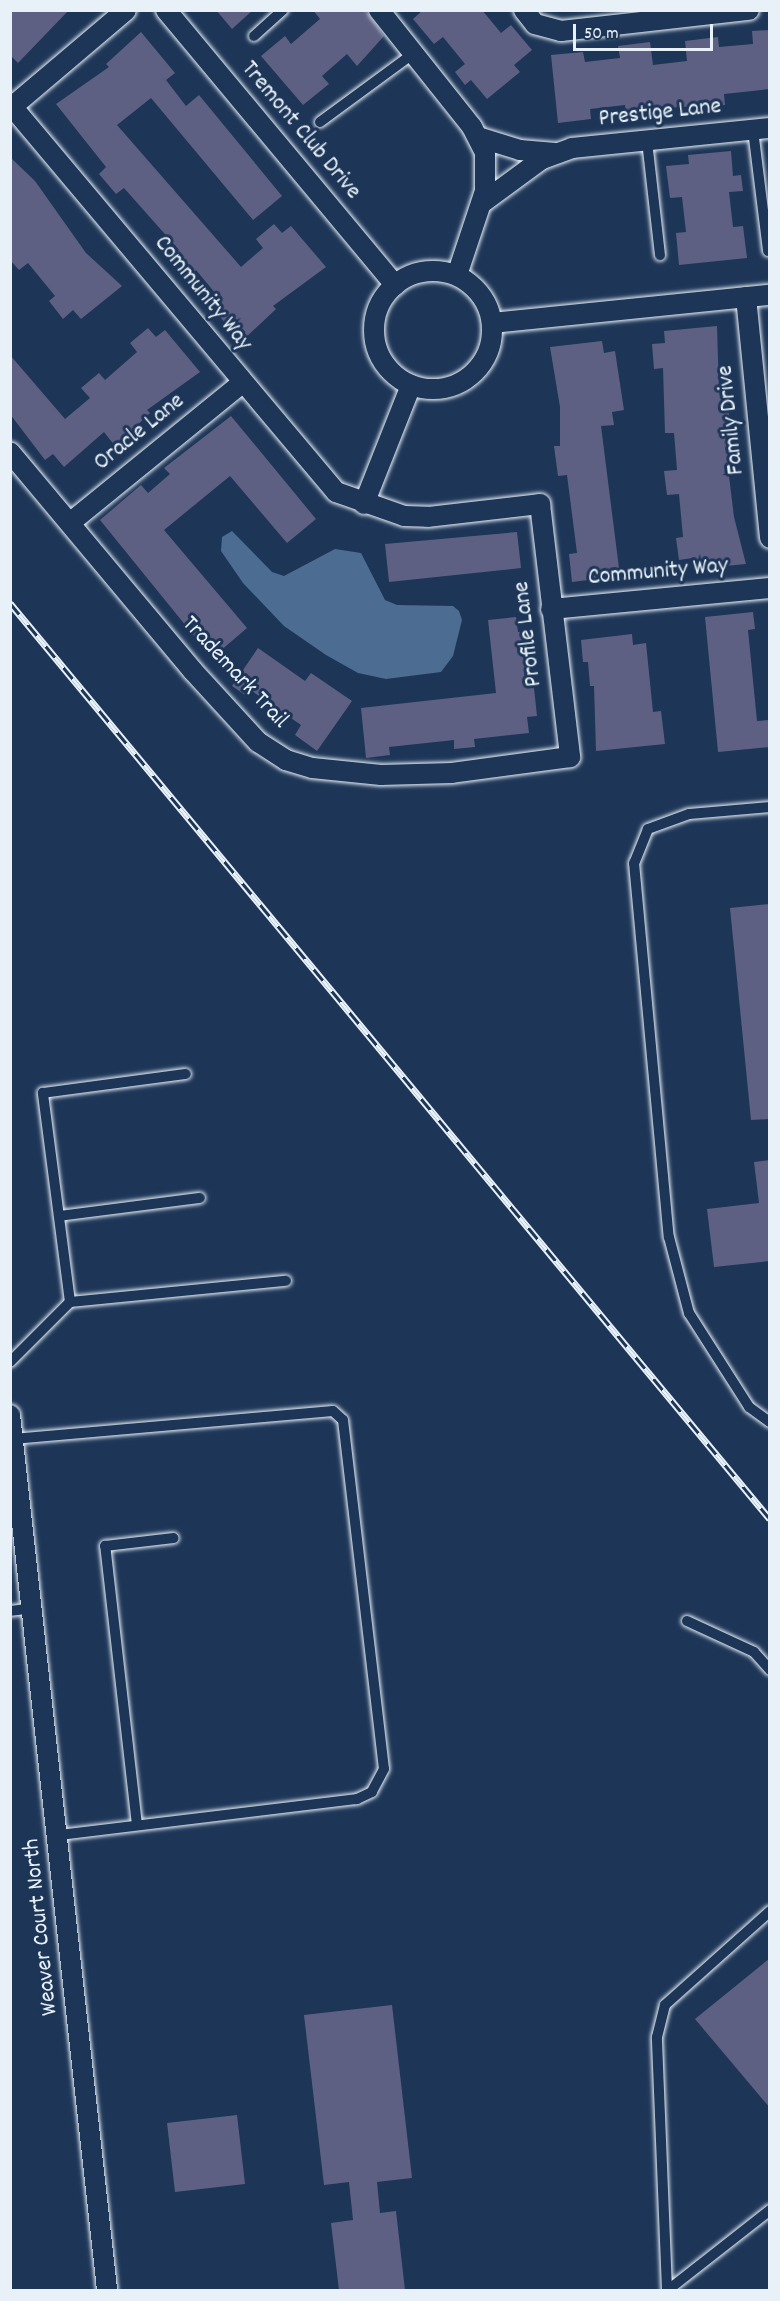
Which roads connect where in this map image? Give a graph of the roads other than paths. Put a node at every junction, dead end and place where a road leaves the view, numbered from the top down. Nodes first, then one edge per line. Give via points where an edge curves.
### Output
1 (126, 10) edge
2 (166, 10) edge
3 (284, 10) edge
4 (379, 10) edge
5 (524, 10) edge
6 (748, 10) edge
7 (681, 14) edge
8 (254, 36) dead end
9 (414, 54) junction
10 (12, 105) edge
11 (320, 122) dead end
12 (761, 129) edge
13 (477, 137) junction
14 (647, 141) junction
15 (557, 154) junction
16 (482, 203) junction
17 (768, 251) edge
18 (660, 255) dead end
19 (457, 275) junction
20 (395, 285) junction
21 (770, 295) edge
22 (746, 297) junction
23 (492, 323) junction
24 (242, 383) junction
25 (411, 385) junction
26 (10, 452) edge
27 (364, 504) junction
28 (540, 504) joint
29 (71, 522) junction
30 (770, 538) edge
31 (770, 588) edge
32 (551, 609) junction
33 (570, 757) joint
34 (770, 807) edge
35 (186, 1074) dead end
36 (200, 1198) dead end
37 (59, 1216) junction
38 (286, 1281) dead end
39 (70, 1302) junction
40 (10, 1362) edge
41 (10, 1415) edge
42 (770, 1422) edge
43 (13, 1439) junction
44 (174, 1538) dead end
45 (33, 1608) junction
46 (10, 1611) edge
47 (687, 1621) dead end
48 (770, 1670) edge
49 (137, 1825) junction
50 (58, 1835) junction
51 (770, 1911) edge
52 (770, 2210) edge
53 (107, 2290) edge
54 (668, 2290) edge

1 - 10 street
2 - 20 street, Tremont Club Drive
3 - 8 lane
4 - 9 street
5 - 7 street via 535,24 561,31
6 - 7 street
9 - 11 lane
9 - 13 street
10 - 24 street, Community Way
12 - 14 street, Prestige Lane
12 - 17 lane
13 - 15 street, Prestige Lane via 520,150
13 - 16 street via 485,152
14 - 15 street, Prestige Lane
14 - 18 lane
15 - 16 street, Prestige Lane via 512,179
16 - 19 street
19 - 20 street via 425,271
19 - 23 street via 474,286 487,303
20 - 25 street via 380,302 374,323 375,343 393,374
21 - 22 street
22 - 23 street
22 - 30 street, Family Drive
23 - 25 street via 490,349 465,381 440,389
24 - 27 street, Community Way via 318,476 336,492
24 - 29 street, Oracle Lane
25 - 27 street
26 - 29 street, Trademark Trail
27 - 28 street, Community Way via 428,518
28 - 32 street, Profile Lane
29 - 33 street, Trademark Trail via 258,742 286,760 312,768 381,775 452,773
31 - 32 street, Community Way
32 - 33 street, Profile Lane
34 - 42 lane via 689,814 648,829 634,863 669,1238 689,1313 749,1407
35 - 37 lane via 43,1093
36 - 37 lane
37 - 39 lane
38 - 39 lane
39 - 40 lane
41 - 43 street, Weaver Court North
43 - 45 street, Weaver Court North
43 - 49 lane via 312,1410 333,1411 343,1420 384,1769 372,1792 357,1799
44 - 49 lane via 105,1546
45 - 46 lane
45 - 50 street, Weaver Court North
47 - 48 lane via 754,1652
49 - 50 lane
50 - 53 street, Weaver Court North
51 - 54 lane via 665,2004 657,2037
52 - 54 lane

